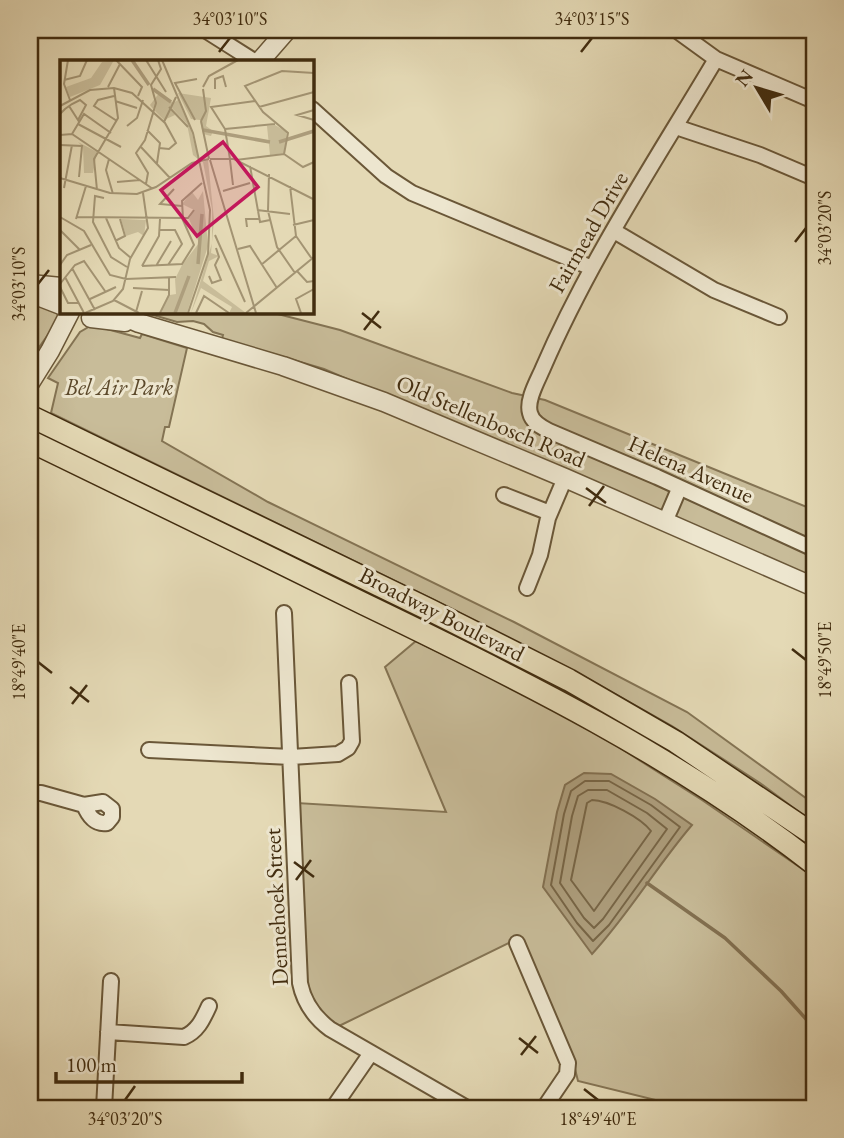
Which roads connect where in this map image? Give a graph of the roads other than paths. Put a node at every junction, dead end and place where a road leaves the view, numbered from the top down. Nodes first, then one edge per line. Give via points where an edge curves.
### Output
1 (205, 30) edge
2 (287, 30) edge
3 (676, 30) edge
4 (716, 59) junction
5 (252, 60) edge
6 (261, 60) edge
7 (814, 100) edge
8 (313, 110) edge
9 (676, 127) junction
10 (814, 178) edge
11 (614, 231) junction
12 (592, 268) junction
13 (30, 285) edge
14 (60, 286) edge
15 (30, 293) edge
16 (60, 294) edge
17 (60, 305) edge
18 (116, 313) edge
19 (82, 315) edge
20 (779, 317) dead end
21 (139, 323) junction
22 (34, 376) edge
23 (30, 416) edge
24 (549, 431) joint
25 (30, 441) edge
26 (565, 478) junction
27 (680, 489) junction
28 (504, 495) dead end
29 (550, 513) junction
30 (665, 522) junction
31 (814, 549) edge
32 (814, 587) edge
33 (527, 588) dead end
34 (284, 613) dead end
35 (349, 683) dead end
36 (149, 750) dead end
37 (291, 757) junction
38 (30, 793) edge
39 (84, 805) dead end
40 (814, 835) edge
41 (814, 864) edge
42 (517, 943) dead end
43 (111, 981) dead end
44 (209, 1006) dead end
45 (108, 1032) junction
46 (372, 1053) junction
47 (104, 1108) edge
48 (333, 1108) edge
49 (467, 1108) edge
50 (544, 1108) edge

1 - 5 street
2 - 6 street
3 - 4 street
4 - 7 street
4 - 9 street, Fairmead Drive
8 - 12 street via 412,194
9 - 10 street
9 - 11 street, Fairmead Drive
11 - 12 street, Fairmead Drive
11 - 20 street via 714,290
12 - 24 street, Fairmead Drive via 561,326 530,404 533,420
13 - 14 street
13 - 16 street
15 - 17 street
18 - 21 street, Old Stellenbosch Road
19 - 21 street, Old Stellenbosch Road
19 - 22 street
21 - 26 street, Old Stellenbosch Road via 384,402
23 - 40 main road, Broadway Boulevard via 569,680 676,742
24 - 27 street, Helena Avenue
25 - 41 main road, Broadway Boulevard via 574,709 701,785
26 - 29 street
26 - 30 street, Old Stellenbosch Road
27 - 30 street
27 - 31 street, Helena Avenue
28 - 29 street
29 - 33 street
30 - 32 street, Old Stellenbosch Road
34 - 37 street, Dennehoek Street
35 - 37 street via 352,741 348,748 338,754
36 - 37 street
37 - 46 street, Dennehoek Street via 302,992 321,1023
38 - 39 street
42 - 50 street via 568,1063 567,1074
43 - 45 street
44 - 45 street via 199,1027 184,1037
45 - 47 street
46 - 48 street
46 - 49 street, Dennehoek Street

